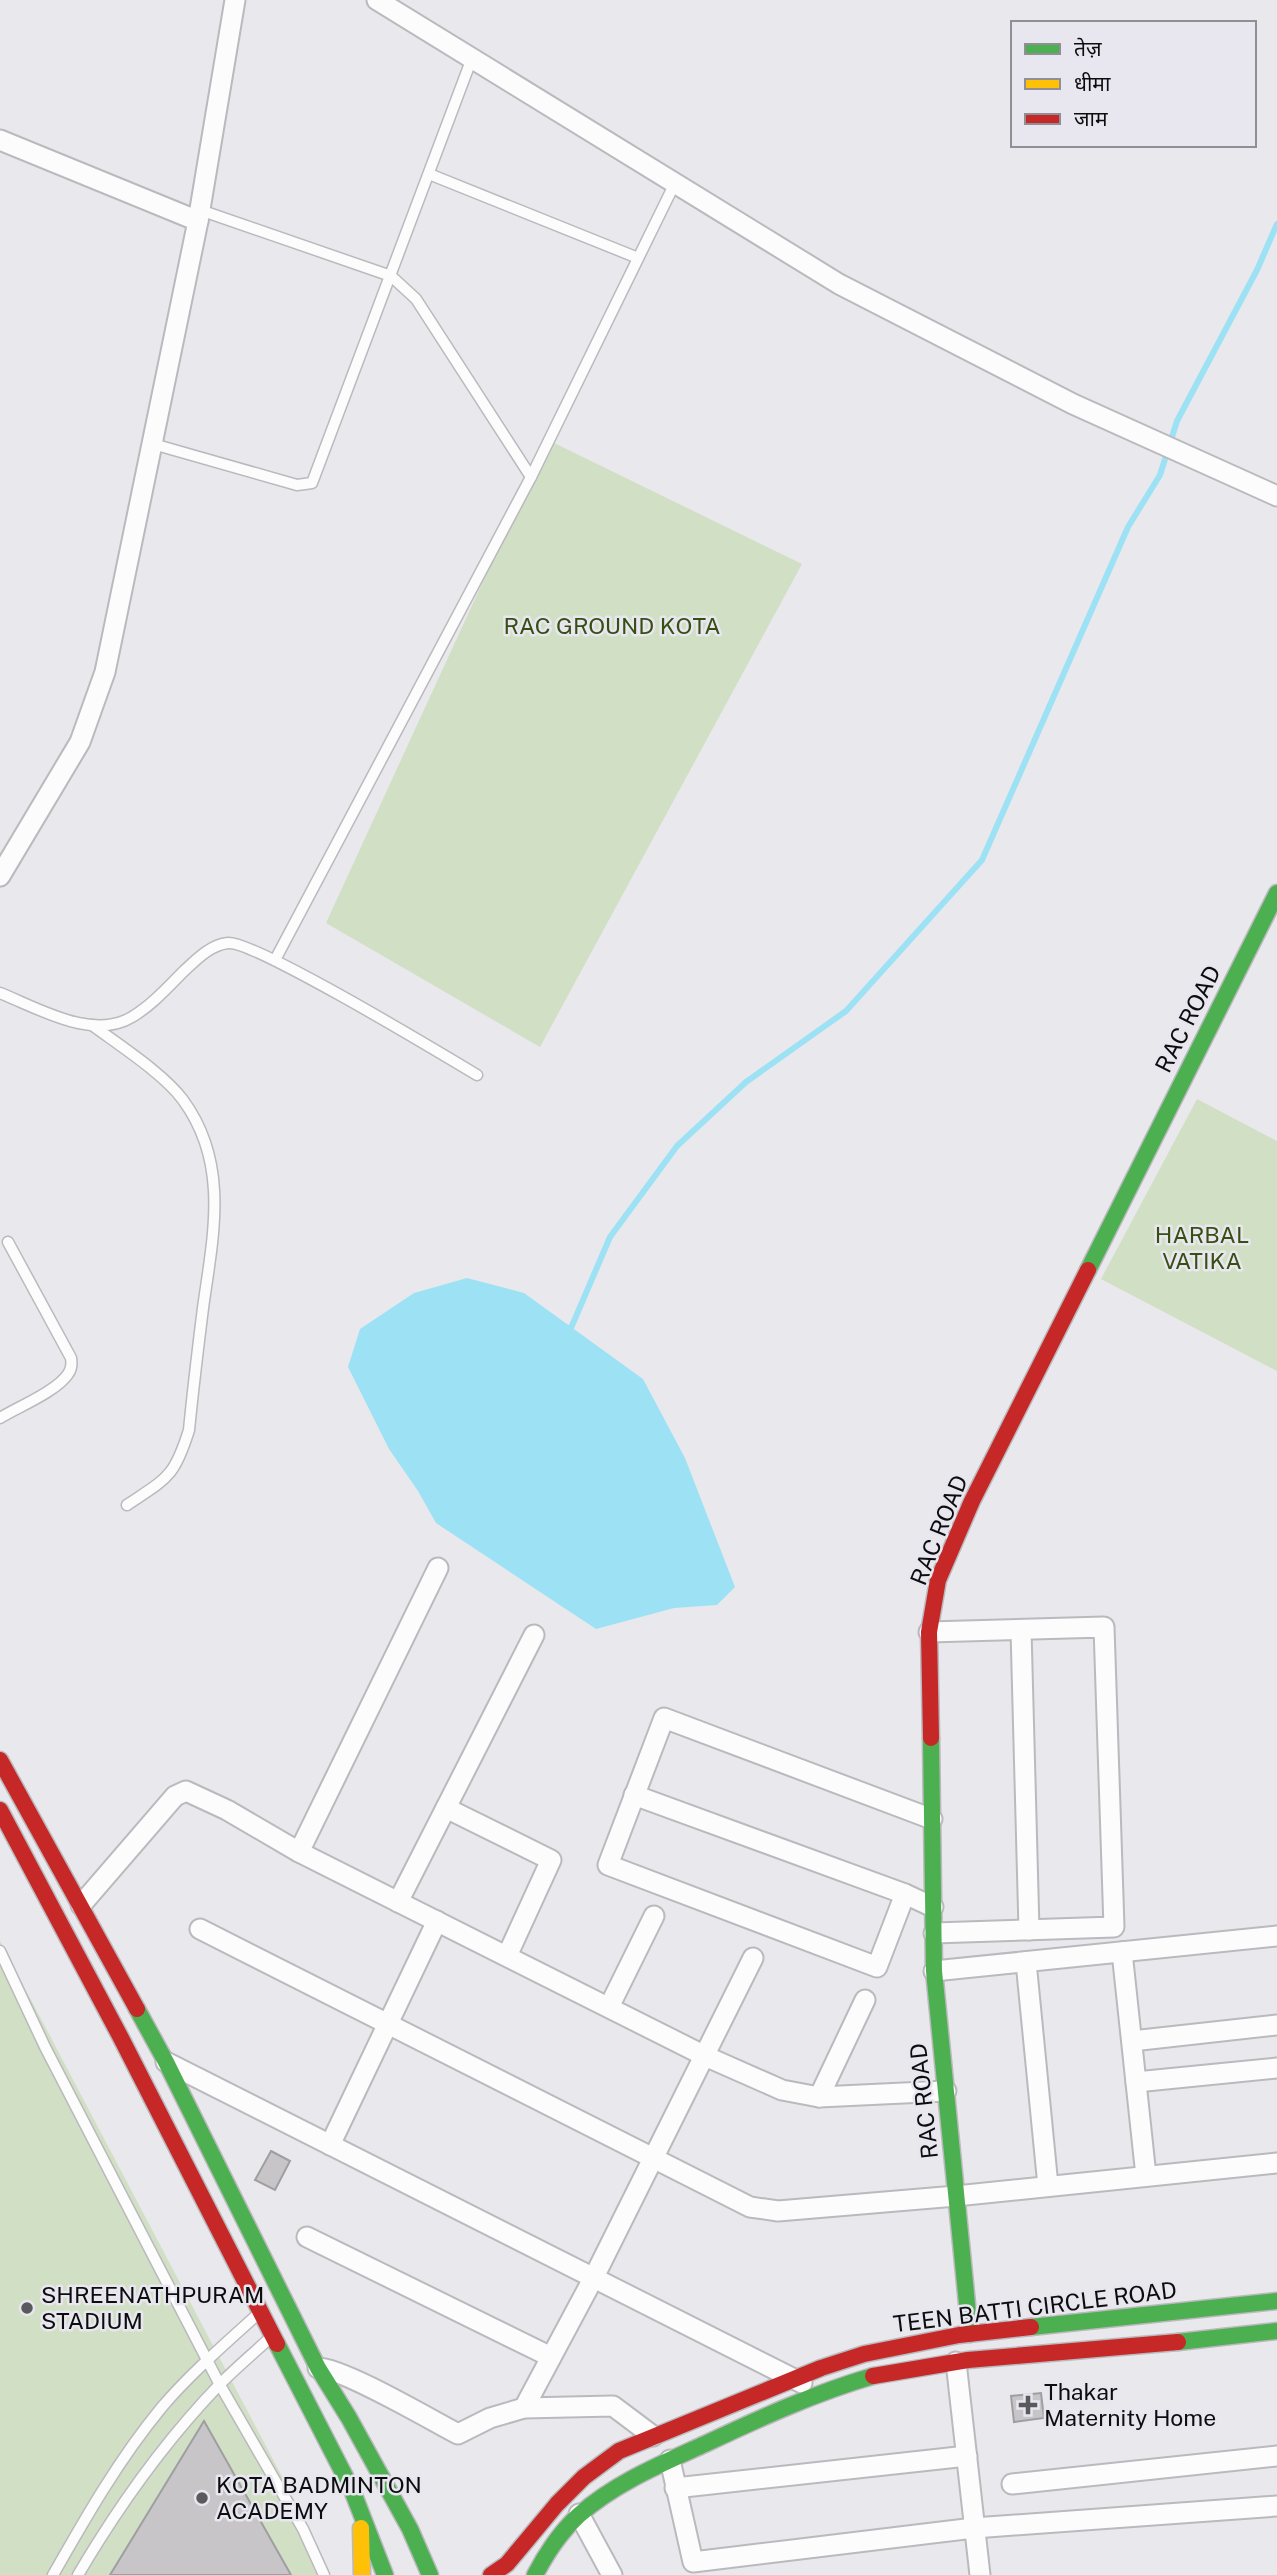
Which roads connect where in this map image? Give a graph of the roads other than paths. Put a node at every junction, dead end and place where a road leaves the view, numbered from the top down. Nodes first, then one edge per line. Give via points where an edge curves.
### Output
1 (235, 0) edge
2 (377, 0) edge
3 (472, 58) junction
4 (0, 141) edge
5 (429, 174) junction
6 (675, 183) junction
7 (199, 215) junction
8 (638, 258) junction
9 (391, 276) junction
10 (153, 444) junction
11 (531, 477) junction
12 (1277, 496) edge
13 (0, 876) edge
14 (1277, 893) edge
15 (275, 961) junction
16 (0, 993) edge
17 (92, 1025) junction
18 (477, 1074) dead end
19 (8, 1242) dead end
20 (0, 1418) edge
21 (128, 1505) dead end
22 (438, 1568) dead end
23 (1021, 1630) junction
24 (929, 1632) junction
25 (534, 1635) dead end
26 (0, 1760) edge
27 (634, 1796) junction
28 (446, 1808) junction
29 (0, 1810) edge
30 (932, 1819) junction
31 (299, 1852) junction
32 (905, 1894) junction
33 (398, 1902) junction
34 (81, 1905) junction
35 (933, 1908) junction
36 (654, 1916) dead end
37 (437, 1921) junction
38 (200, 1929) dead end
39 (1029, 1930) junction
40 (934, 1933) junction
41 (1277, 1936) edge
42 (0, 1951) edge
43 (1122, 1952) junction
44 (507, 1956) junction
45 (754, 1958) dead end
46 (1026, 1962) junction
47 (934, 1972) junction
48 (866, 2000) dead end
49 (608, 2007) junction
50 (388, 2024) junction
51 (1277, 2025) edge
52 (1132, 2041) junction
53 (705, 2056) junction
54 (166, 2062) junction
55 (1277, 2068) edge
56 (1136, 2082) junction
57 (946, 2091) junction
58 (819, 2096) junction
59 (330, 2145) junction
60 (654, 2158) junction
61 (1277, 2163) edge
62 (1146, 2176) junction
63 (1048, 2186) junction
64 (956, 2196) junction
65 (307, 2237) dead end
66 (594, 2277) junction
67 (1275, 2302) edge
68 (260, 2312) junction
69 (1277, 2332) edge
70 (970, 2334) junction
71 (272, 2336) junction
72 (551, 2357) junction
73 (208, 2359) junction
74 (956, 2362) junction
75 (318, 2368) junction
76 (795, 2379) junction
77 (220, 2385) junction
78 (818, 2394) junction
79 (524, 2408) junction
80 (653, 2436) junction
81 (967, 2456) junction
82 (1277, 2456) edge
83 (670, 2460) junction
84 (1012, 2484) dead end
85 (675, 2488) junction
86 (1277, 2506) edge
87 (361, 2512) junction
88 (579, 2514) junction
89 (974, 2528) junction
90 (556, 2539) junction
91 (715, 2567) edge
92 (53, 2575) edge
93 (78, 2575) edge
94 (324, 2575) edge
95 (362, 2575) edge
96 (385, 2575) edge
97 (430, 2575) edge
98 (491, 2575) edge
99 (535, 2575) edge
100 (551, 2575) edge
101 (612, 2575) edge
102 (980, 2575) edge

1 - 7 street
2 - 3 street
3 - 5 lane
3 - 6 street
4 - 7 street
5 - 8 lane
5 - 9 lane
6 - 8 lane
6 - 12 street via 839,284 1095,415
7 - 9 lane
7 - 10 street
8 - 11 lane
9 - 10 lane via 312,483 298,485
9 - 11 lane via 416,299
10 - 13 street via 105,673 80,742
11 - 15 lane
14 - 24 street, RAC ROAD via 972,1501 938,1580
15 - 17 lane via 237,943 213,947 129,1018
15 - 18 lane
16 - 17 lane
17 - 21 lane via 182,1099 201,1132 213,1168 216,1213 189,1430 170,1475
19 - 20 lane via 72,1366 60,1383
22 - 31 street
23 - 24 street
23 - 39 street
23 - 39 street via 1104,1628 1114,1927
24 - 30 street, RAC ROAD
25 - 28 street
26 - 34 street
27 - 30 street via 664,1718
27 - 32 street
27 - 32 street via 608,1865 877,1967
28 - 33 street
28 - 44 street via 551,1860
29 - 68 street
30 - 35 street, RAC ROAD
31 - 33 street
31 - 34 street via 227,1810 180,1792
32 - 35 street
33 - 37 street
34 - 54 street
35 - 40 street, RAC ROAD
36 - 49 street
37 - 44 street
37 - 50 street
38 - 50 street
39 - 40 street
40 - 47 street, RAC ROAD
41 - 43 street
42 - 73 lane via 45,2047
43 - 46 street
43 - 52 street
44 - 49 street
45 - 53 street
46 - 47 street
46 - 63 street
47 - 57 street, RAC ROAD
48 - 58 street
49 - 53 street
50 - 59 street
50 - 60 street
51 - 52 street
52 - 56 street
53 - 58 street via 782,2090
53 - 60 street
54 - 59 street
54 - 75 street
55 - 56 street
56 - 62 street
57 - 58 street
57 - 64 street, RAC ROAD
59 - 66 street
60 - 64 street via 750,2207 778,2211
60 - 66 street
61 - 62 street
62 - 63 street
63 - 64 street
64 - 70 street, RAC ROAD
65 - 72 street
66 - 72 street
66 - 76 street
67 - 69 street
67 - 70 street, TEEN BATTI CIRCLE ROAD
68 - 71 street
68 - 73 lane
69 - 74 street
70 - 76 street, TEEN BATTI CIRCLE ROAD via 864,2354
71 - 77 lane
71 - 87 street
72 - 79 street
73 - 77 lane
73 - 92 lane via 140,2435 102,2489
74 - 78 street via 903,2369
74 - 81 street
75 - 79 street via 359,2383 458,2434
75 - 97 street via 410,2529
76 - 78 street
76 - 80 street, TEEN BATTI CIRCLE ROAD
77 - 93 lane via 158,2456
77 - 94 lane via 303,2529
78 - 83 street
79 - 80 street via 613,2406
80 - 98 street, TEEN BATTI CIRCLE ROAD via 619,2451 584,2477 507,2564
81 - 85 street
81 - 89 street
82 - 84 street
83 - 85 street
83 - 88 street via 640,2473
85 - 91 street via 693,2562
86 - 89 street
87 - 95 street
87 - 96 street
88 - 90 street
88 - 101 street
89 - 91 street
89 - 102 street
90 - 99 street
90 - 100 street

